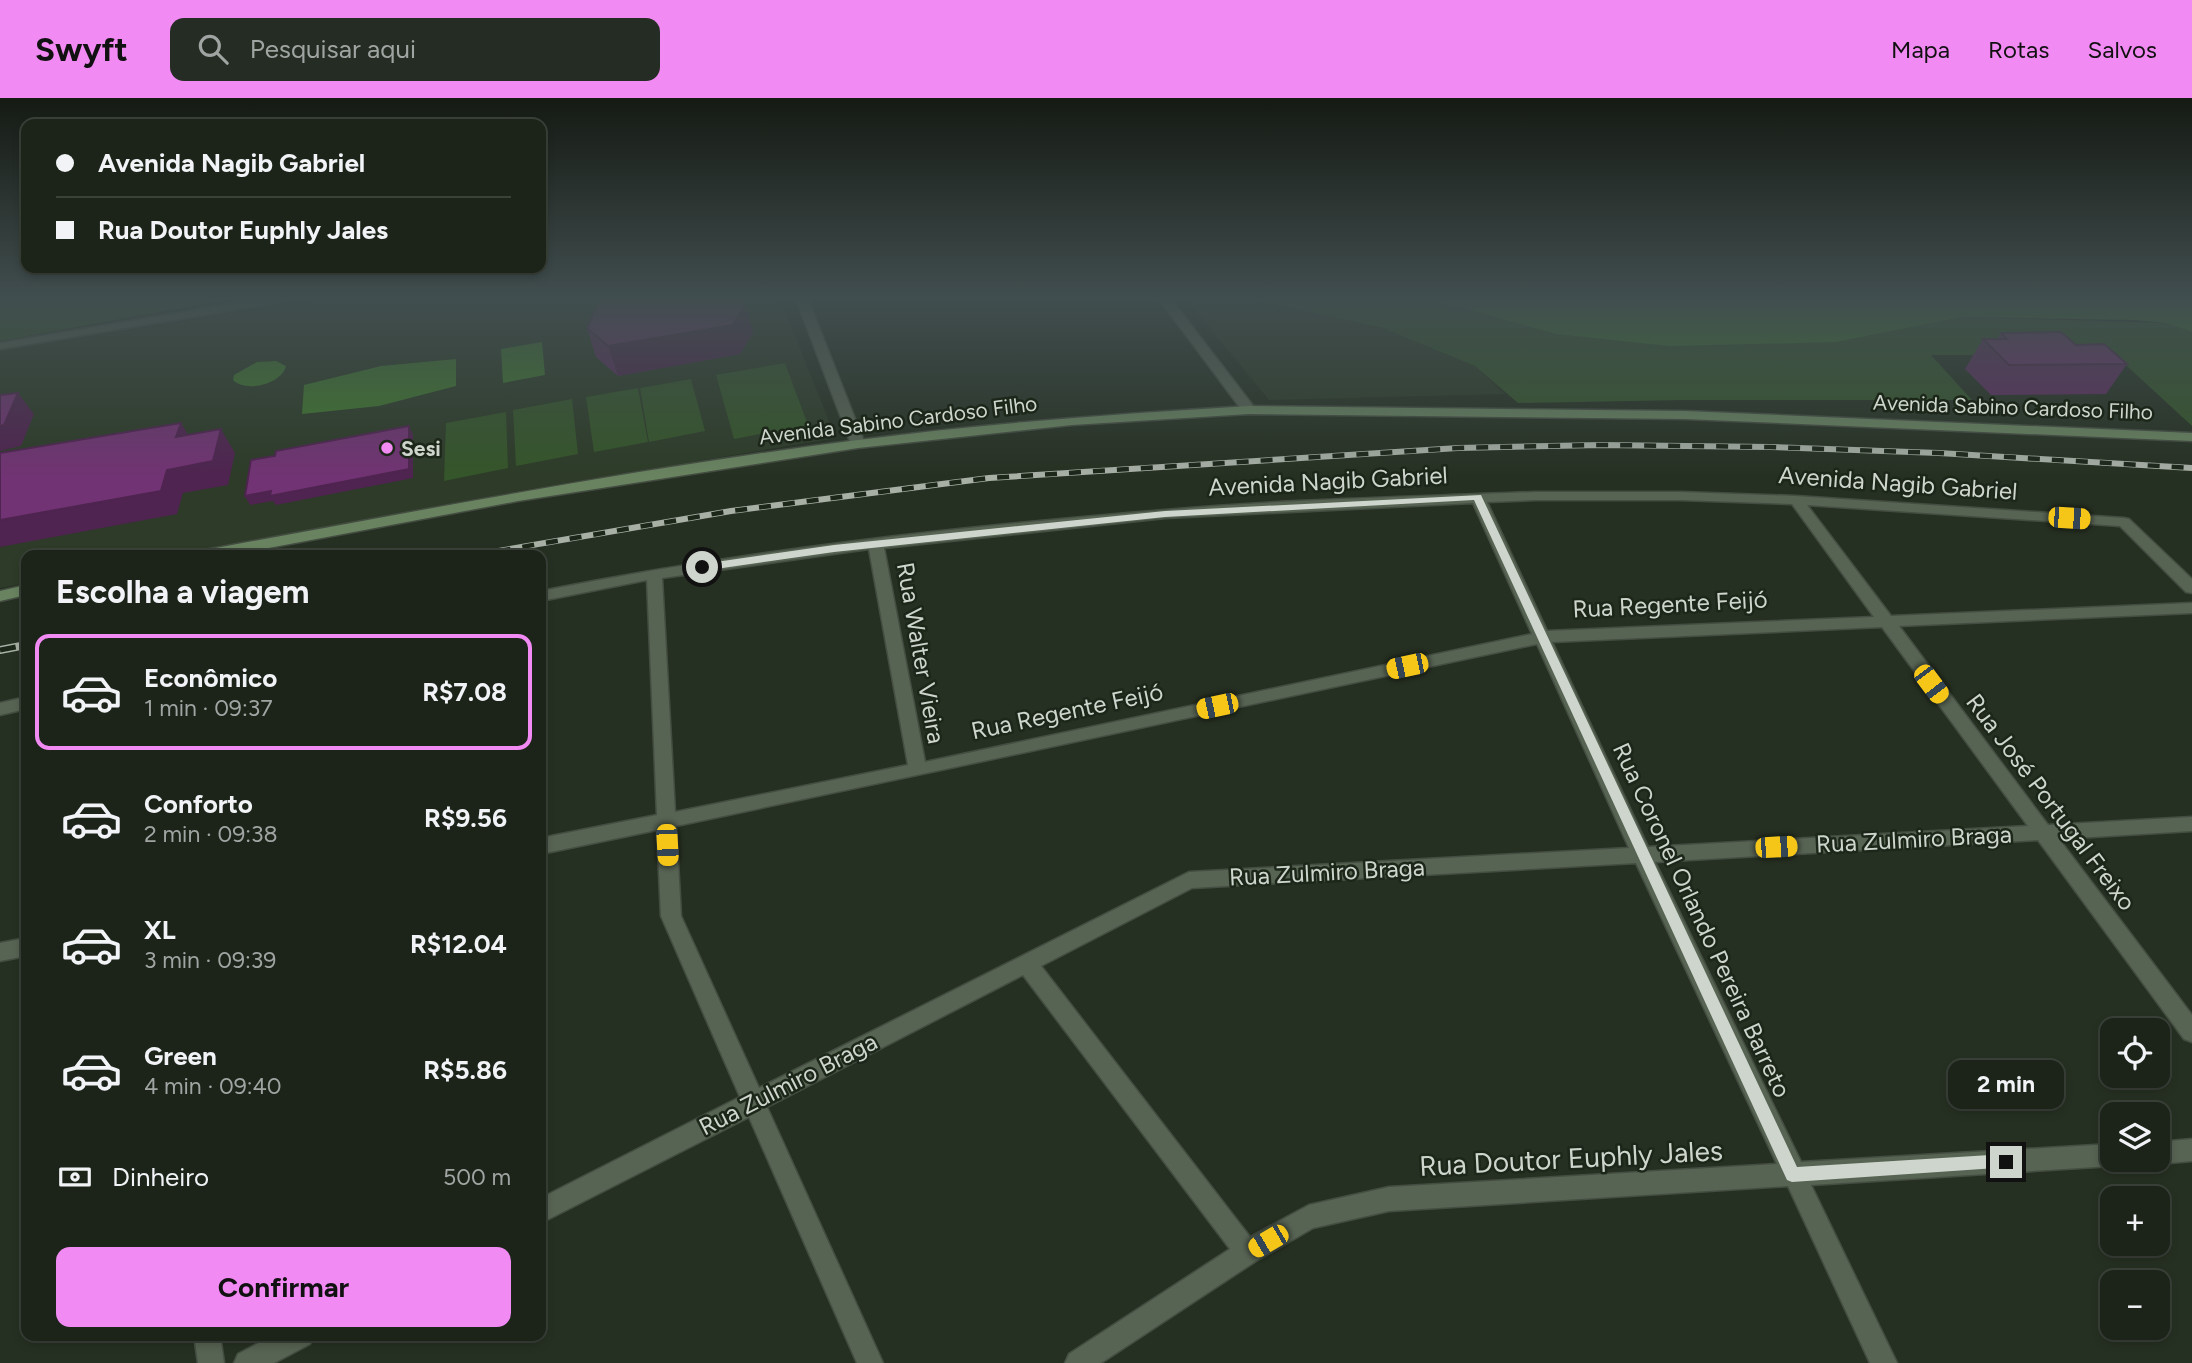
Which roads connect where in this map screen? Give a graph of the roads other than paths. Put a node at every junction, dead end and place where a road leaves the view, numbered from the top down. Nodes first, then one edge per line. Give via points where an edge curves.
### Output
1 (825, 358) edge
2 (1210, 358) edge
3 (1249, 410) junction
4 (2192, 437) edge
5 (858, 443) junction
6 (1477, 497) junction
7 (1796, 500) junction
8 (876, 545) junction
9 (232, 550) edge
10 (654, 575) junction
11 (2192, 588) edge
12 (21, 591) edge
13 (546, 595) edge
14 (0, 596) edge
15 (2192, 608) edge
16 (1883, 620) junction
17 (1543, 637) junction
18 (21, 705) edge
19 (0, 709) edge
20 (918, 770) junction
21 (666, 821) junction
22 (2192, 824) edge
23 (2044, 832) junction
24 (546, 844) edge
25 (1642, 855) junction
26 (21, 948) edge
27 (0, 952) edge
28 (1026, 962) junction
29 (2192, 1032) edge
30 (753, 1101) junction
31 (2192, 1150) edge
32 (2170, 1152) edge
33 (2100, 1156) edge
34 (1792, 1175) junction
35 (546, 1208) edge
36 (1247, 1252) junction
37 (208, 1341) edge
38 (289, 1341) edge
39 (211, 1363) edge
40 (247, 1363) edge
41 (870, 1363) edge
42 (1078, 1363) edge
43 (1884, 1363) edge

1 - 5 street
2 - 3 street
3 - 4 main road, Avenida Sabino Cardoso Filho via 1685,415
3 - 5 main road, Avenida Sabino Cardoso Filho via 1072,421
5 - 9 main road, Avenida Sabino Cardoso Filho via 518,497
6 - 7 street, Avenida Nagib Gabriel
6 - 8 street, Avenida Nagib Gabriel via 1165,514
6 - 17 street, Rua Coronel Orlando Pereira Barreto
7 - 11 street, Avenida Nagib Gabriel via 2124,522
7 - 16 street, Rua José Portugal Freixo
8 - 10 street, Avenida Nagib Gabriel
8 - 20 street, Rua Walter Vieira
10 - 13 street, Avenida Nagib Gabriel
10 - 21 street
12 - 14 main road
15 - 16 street, Rua Regente Feijó
16 - 17 street, Rua Regente Feijó
16 - 23 street, Rua José Portugal Freixo
17 - 20 street, Rua Regente Feijó
17 - 25 street, Rua Coronel Orlando Pereira Barreto
18 - 19 street
20 - 21 street, Rua Regente Feijó
21 - 24 street, Rua Regente Feijó
21 - 30 street via 671,916
22 - 23 street, Rua Zulmiro Braga
23 - 25 street, Rua Zulmiro Braga
23 - 29 street, Rua José Portugal Freixo
25 - 28 street, Rua Zulmiro Braga via 1189,880
25 - 34 street, Rua Coronel Orlando Pereira Barreto
26 - 27 street
28 - 30 street, Rua Zulmiro Braga
28 - 36 street
30 - 35 street, Rua Zulmiro Braga
30 - 41 street
31 - 32 street
33 - 34 street, Rua Doutor Euphly Jales
34 - 36 street, Rua Doutor Euphly Jales via 1389,1199 1309,1217
34 - 43 street, Rua Coronel Orlando Pereira Barreto
36 - 42 street, Rua Doutor Euphly Jales
37 - 39 street
38 - 40 street

